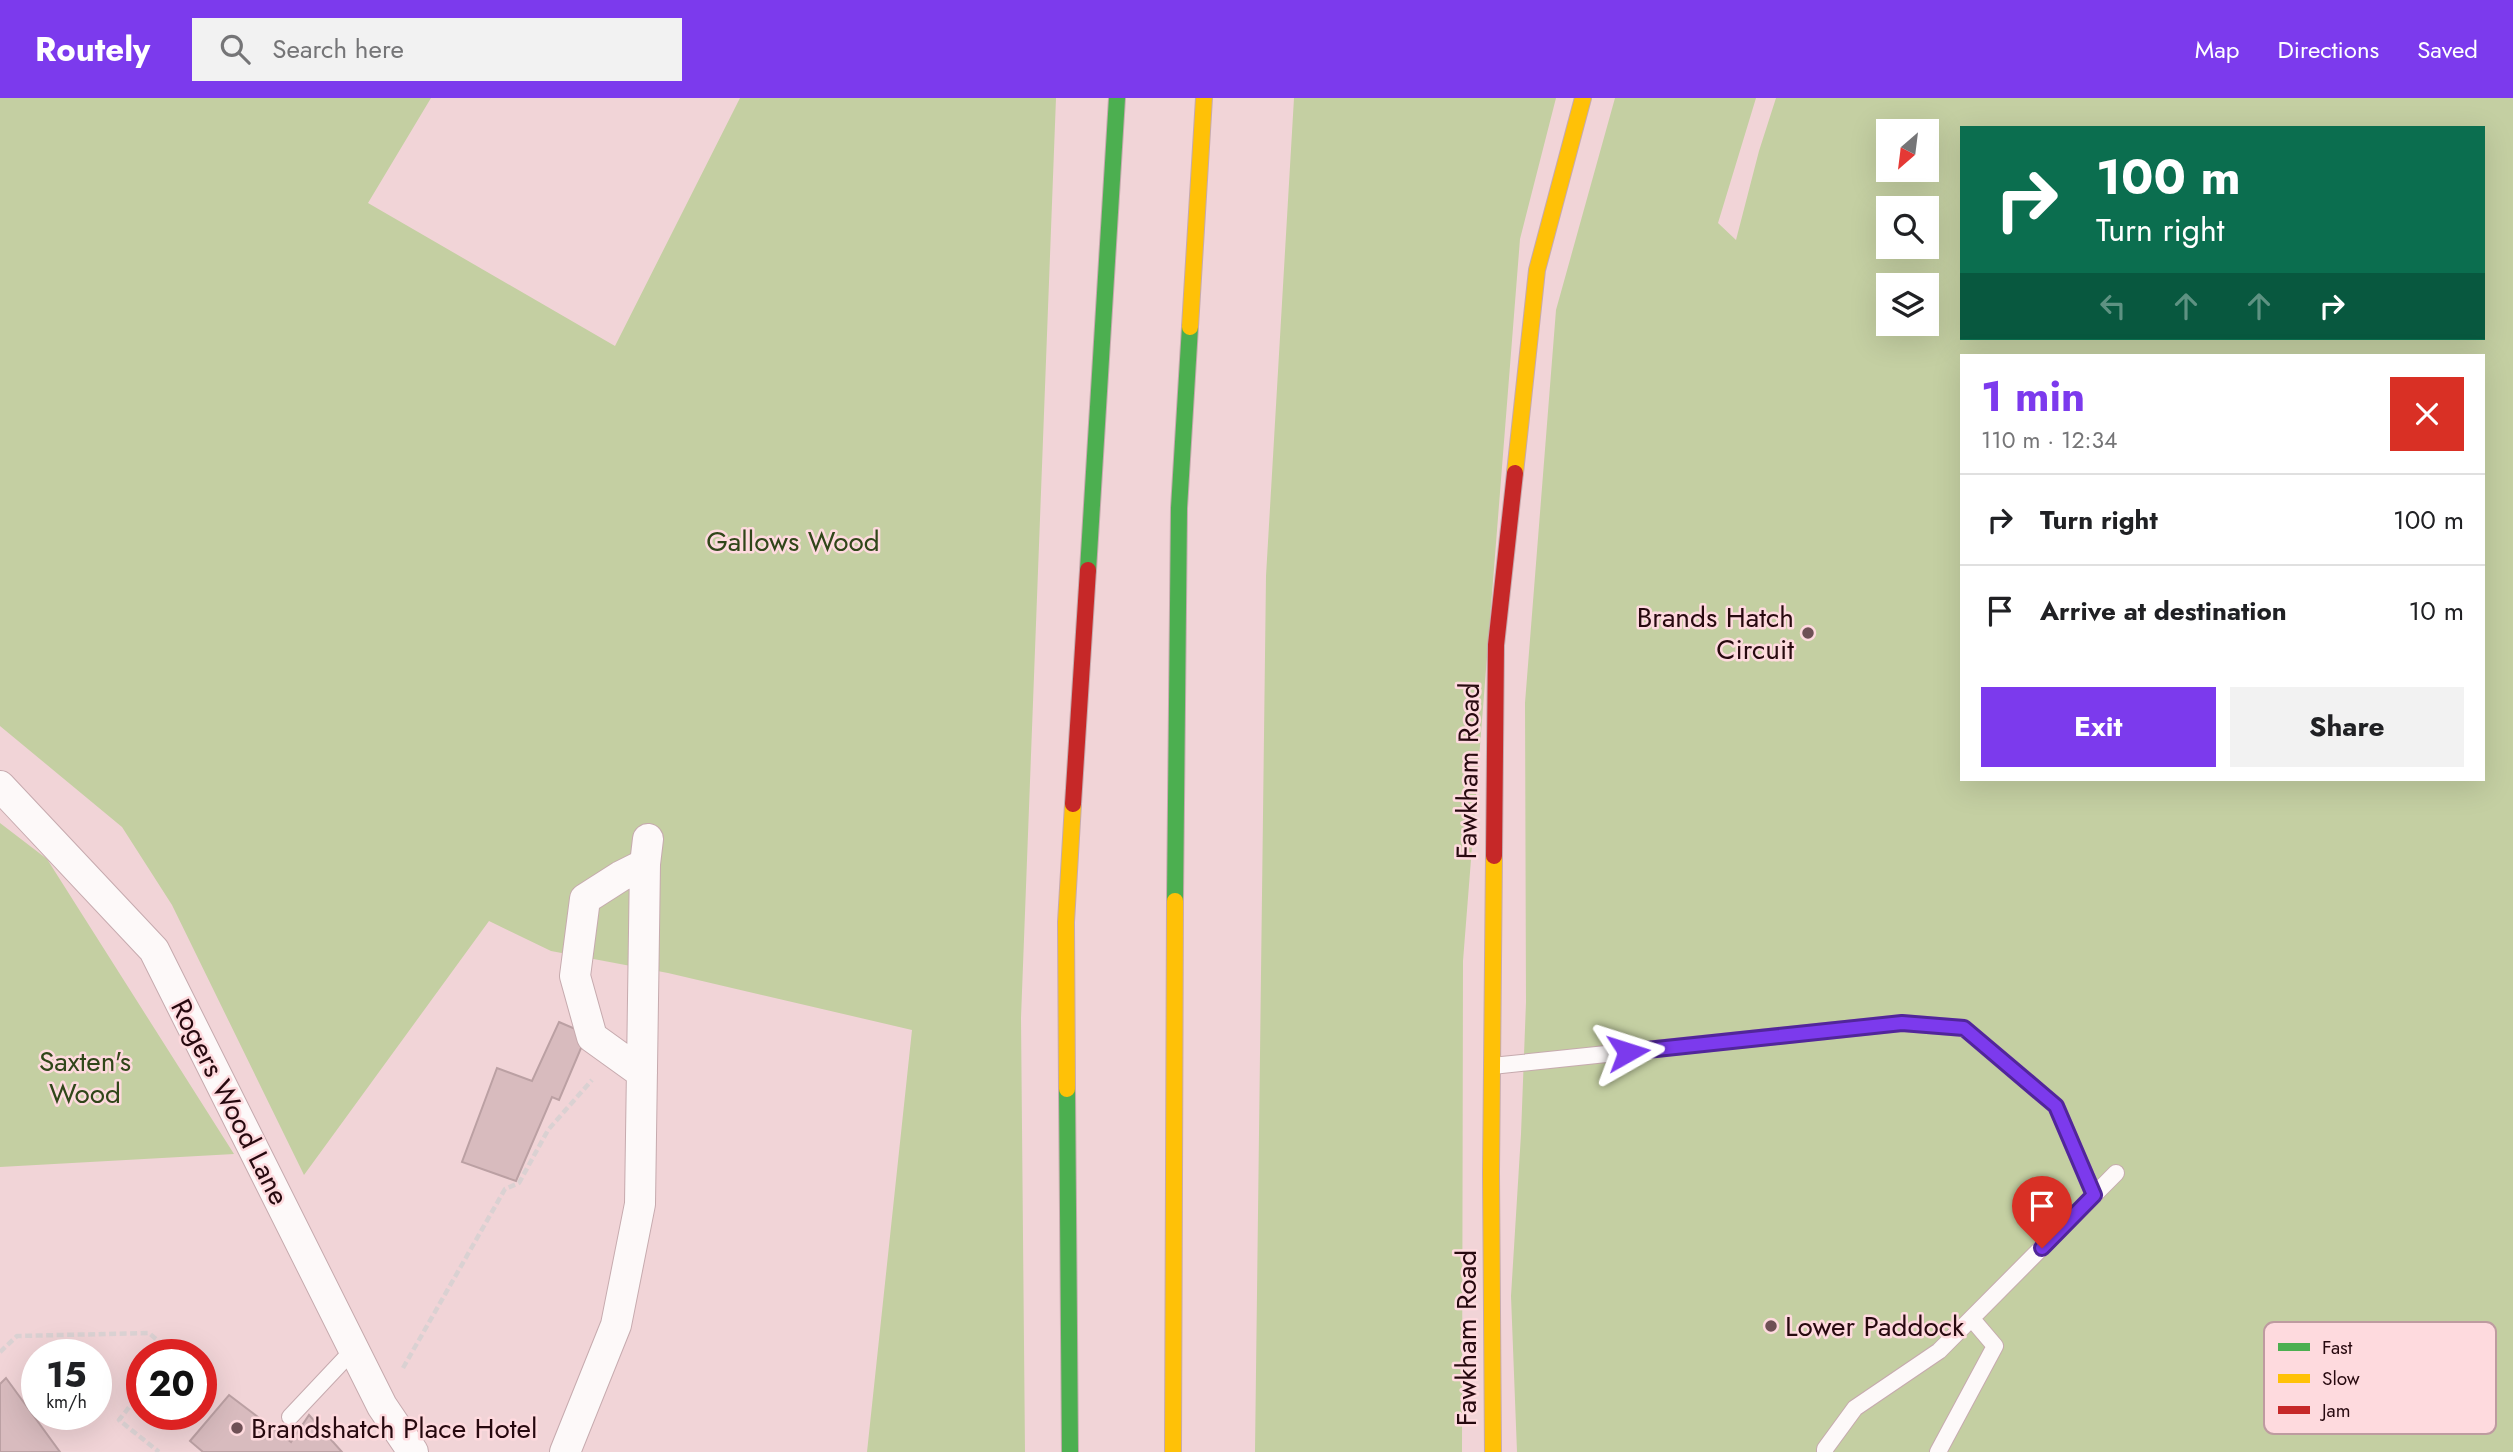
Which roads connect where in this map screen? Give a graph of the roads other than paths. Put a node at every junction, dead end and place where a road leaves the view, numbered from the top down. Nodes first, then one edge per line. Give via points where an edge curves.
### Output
1 (1116, 98) edge
2 (1204, 98) edge
3 (1583, 98) edge
4 (0, 786) edge
5 (1492, 1066) junction
6 (642, 1073) junction
7 (2116, 1173) dead end
8 (2094, 1195) junction
9 (1972, 1319) junction
10 (354, 1349) junction
11 (290, 1417) dead end
12 (414, 1452) edge
13 (565, 1452) edge
14 (1070, 1452) edge
15 (1173, 1452) edge
16 (1493, 1452) edge
17 (1825, 1452) edge
18 (1938, 1452) edge

1 - 14 main road via 1066,922
2 - 15 main road via 1180,508
3 - 5 main road, Fawkham Road via 1537,270 1496,645
4 - 10 street, Rogers Wood Lane via 154,950
5 - 8 lane via 1902,1023 1964,1028 2056,1106
5 - 16 main road, Fawkham Road
6 - 6 street via 592,1037 575,976 585,898 621,876 647,851
6 - 13 street via 640,1204 616,1325
7 - 8 lane
8 - 9 lane
9 - 17 lane via 1940,1351 1855,1408
9 - 18 lane via 1995,1346
10 - 11 lane
10 - 12 street, Rogers Wood Lane via 382,1405

